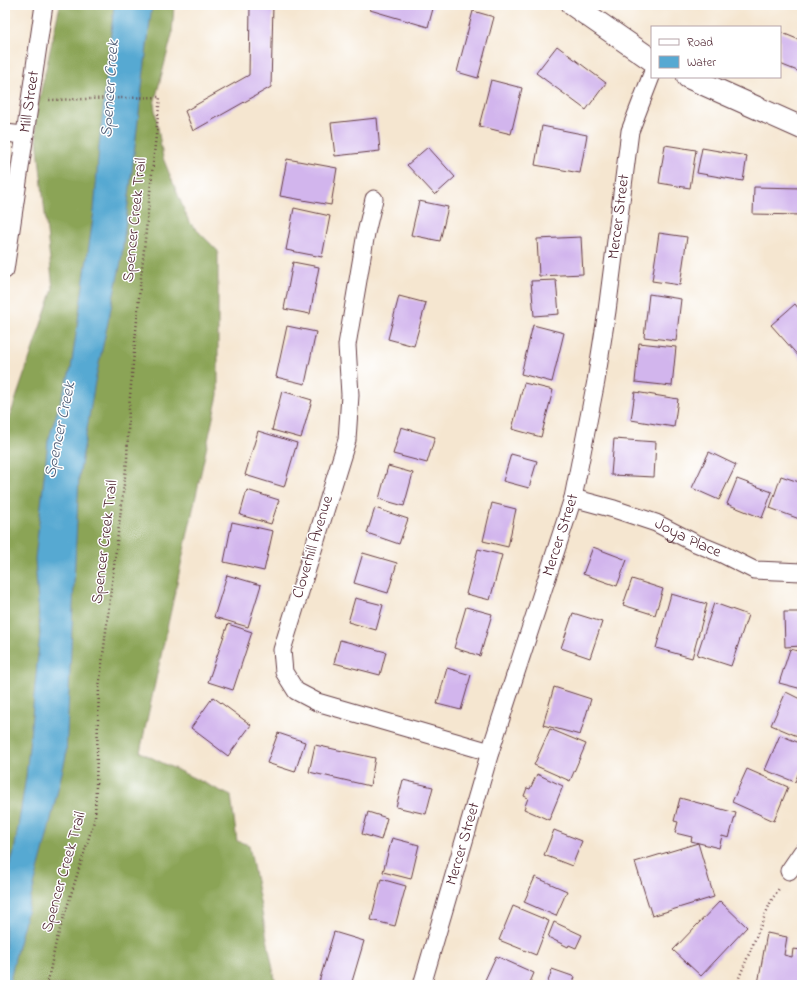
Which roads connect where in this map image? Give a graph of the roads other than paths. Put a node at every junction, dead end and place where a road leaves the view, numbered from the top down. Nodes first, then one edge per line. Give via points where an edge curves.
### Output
1 (44, 5) edge
2 (573, 5) edge
3 (651, 59) edge
4 (651, 77) edge
5 (690, 78) edge
6 (802, 128) edge
7 (5, 133) edge
8 (24, 135) junction
9 (374, 200) dead end
10 (5, 270) edge
11 (573, 498) junction
12 (802, 572) edge
13 (490, 752) junction
14 (802, 852) edge
15 (789, 871) road end
16 (422, 985) edge

1 - 8 street, Mill Street
2 - 3 street
4 - 11 street, Mercer Street via 630,131 607,312
5 - 6 street
7 - 8 street
8 - 10 street, Mill Street
9 - 13 street, Cloverhill Avenue via 364,240 347,345 350,395 346,440 282,650 284,672 296,691 316,702
11 - 12 street, Joya Place via 656,523 754,570
11 - 13 street, Mercer Street
13 - 16 street, Mercer Street
14 - 15 street

